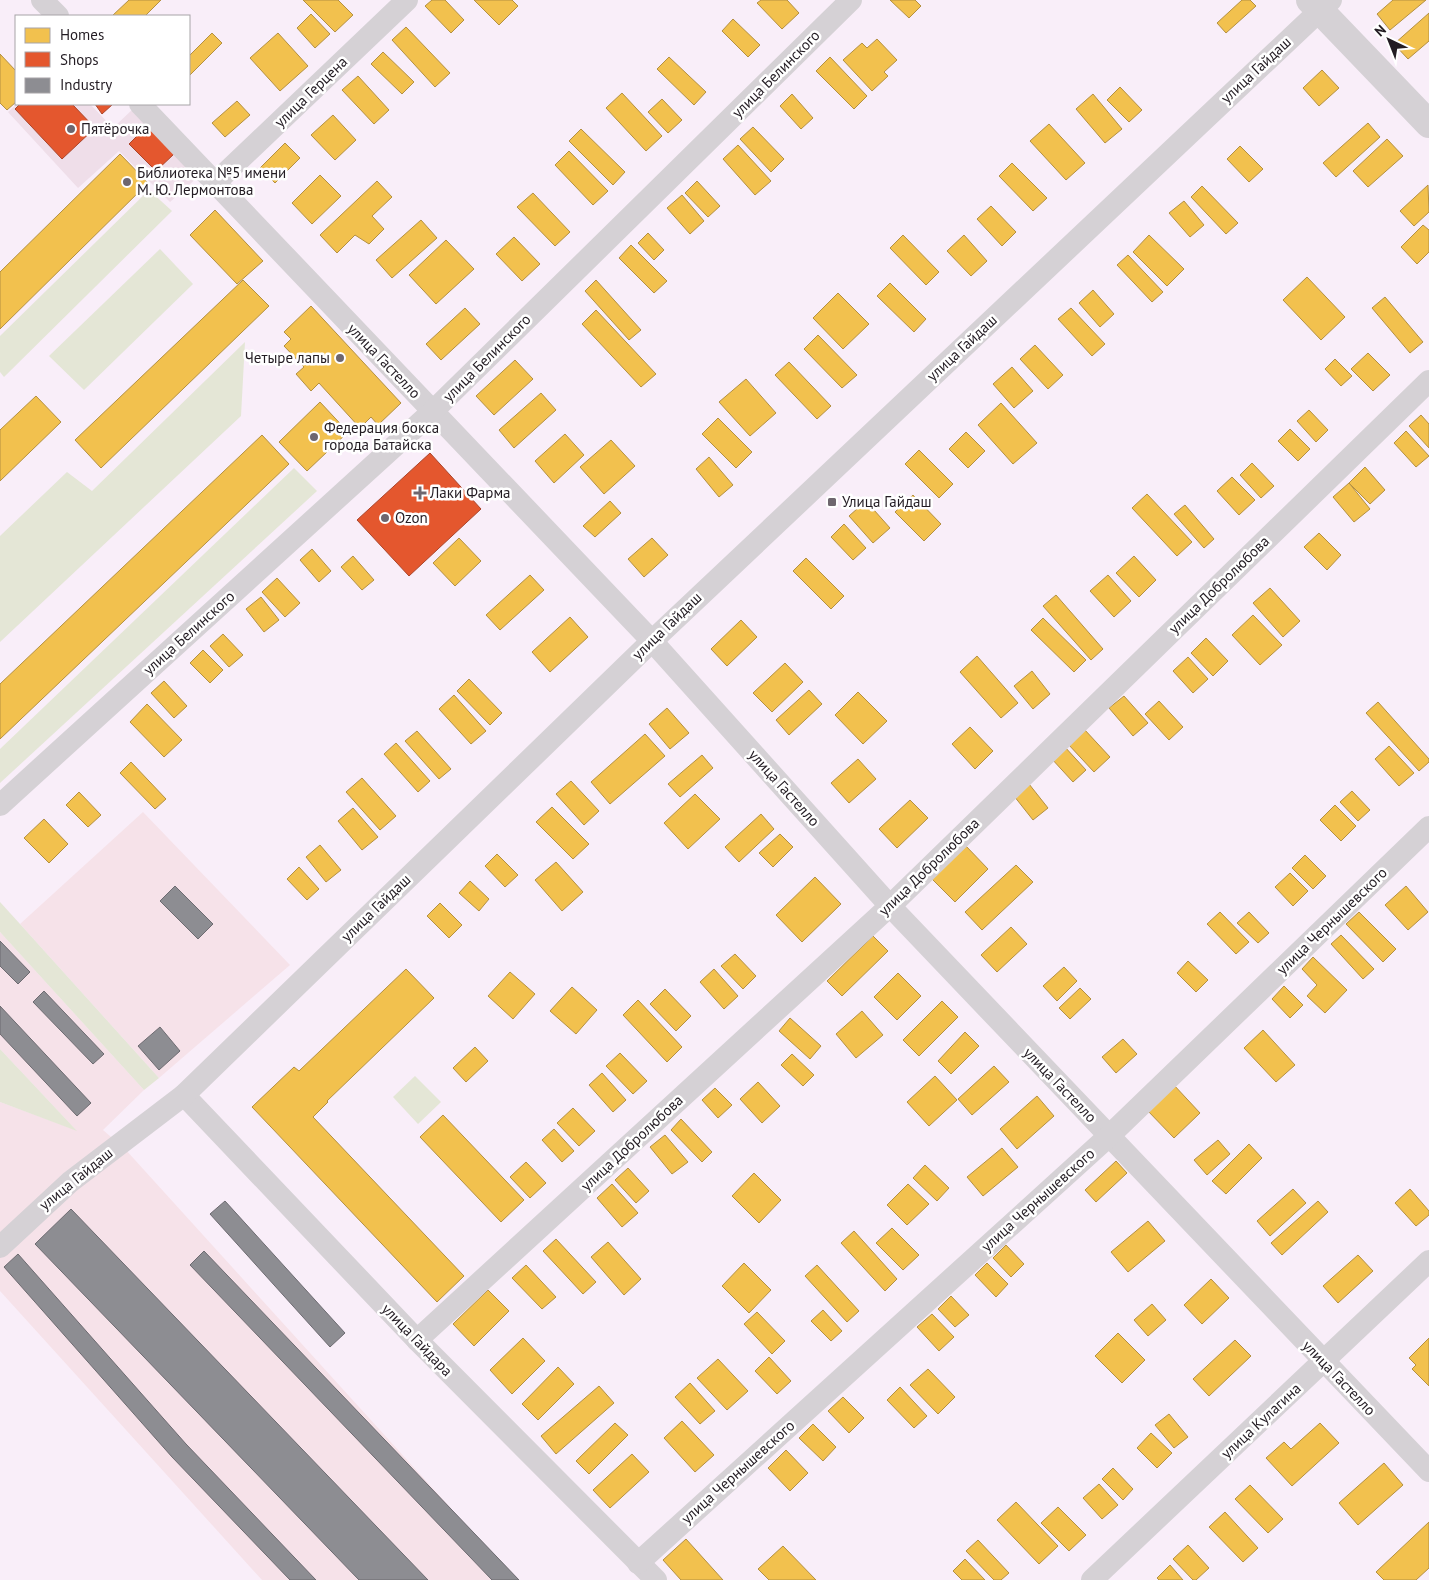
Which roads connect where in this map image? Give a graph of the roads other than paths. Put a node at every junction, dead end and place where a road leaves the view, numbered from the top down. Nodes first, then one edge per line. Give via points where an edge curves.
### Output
1 (42, 0) edge
2 (408, 0) edge
3 (851, 0) edge
4 (1320, 3) edge
5 (57, 15) edge
6 (141, 105) edge
7 (1429, 124) edge
8 (215, 183) junction
9 (1429, 381) edge
10 (432, 412) junction
11 (652, 641) junction
12 (0, 805) edge
13 (1429, 828) edge
14 (890, 906) junction
15 (184, 1095) junction
16 (1109, 1136) junction
17 (0, 1247) edge
18 (1429, 1261) edge
19 (417, 1340) junction
20 (1323, 1362) junction
21 (1429, 1471) edge
22 (638, 1562) junction
23 (656, 1580) edge
24 (1092, 1580) edge

1 - 5 street
2 - 8 street, улица Герцена
3 - 10 street, улица Белинского
4 - 7 street
4 - 11 street, улица Гайдаш
6 - 8 street, улица Гастелло
8 - 10 street, улица Гастелло
9 - 14 street, улица Добролюбова
10 - 11 street, улица Гастелло
10 - 12 street, улица Белинского
11 - 14 street, улица Гастелло
11 - 15 street, улица Гайдаш
13 - 16 street, улица Чернышевского
14 - 16 street, улица Гастелло
14 - 19 street, улица Добролюбова
15 - 17 street, улица Гайдаш via 70,1182
15 - 19 street, улица Гайдара
16 - 20 street, улица Гастелло
16 - 22 street, улица Чернышевского
18 - 20 street, улица Кулагина
19 - 22 street, улица Гайдара
20 - 21 street, улица Гастелло
20 - 24 street, улица Кулагина
22 - 23 street, улица Гайдара

